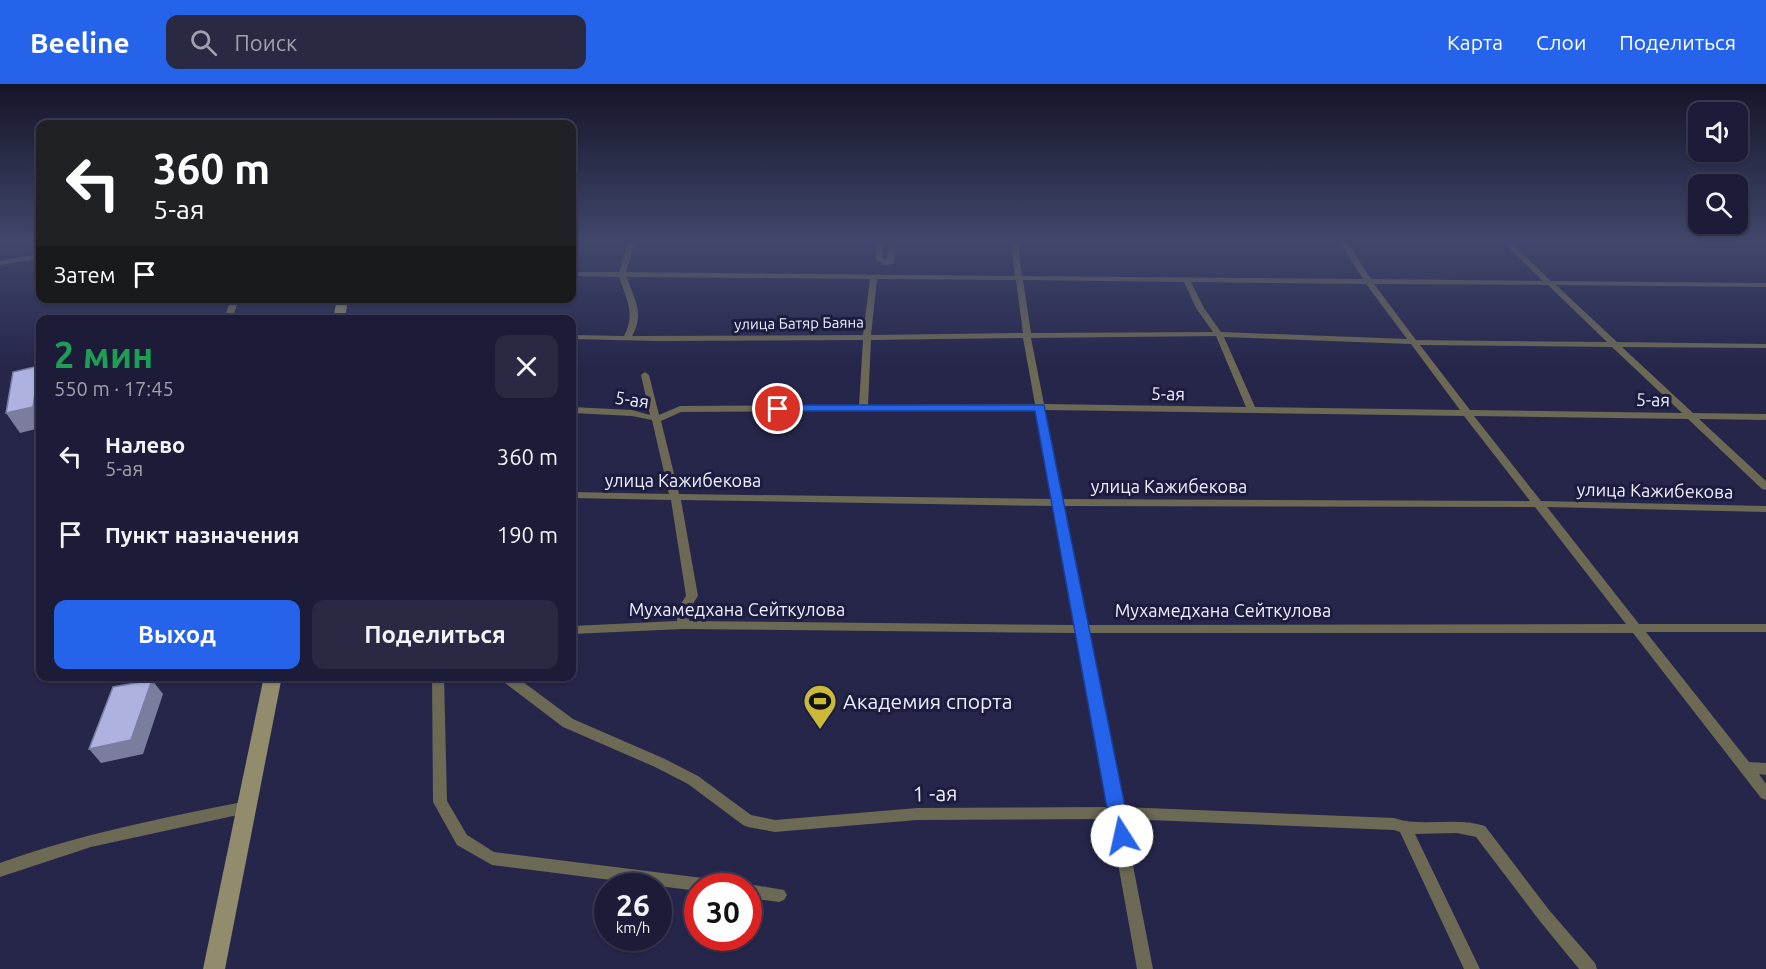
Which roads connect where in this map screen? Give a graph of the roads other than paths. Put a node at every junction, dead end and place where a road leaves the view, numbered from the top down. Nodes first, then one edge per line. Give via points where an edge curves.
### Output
1 (626, 283) edge
2 (873, 283) edge
3 (1018, 283) edge
4 (1188, 283) edge
5 (1370, 283) edge
6 (1505, 283) edge
7 (1547, 284) junction
8 (1766, 285) edge
9 (1219, 334) junction
10 (867, 336) junction
11 (1027, 336) junction
12 (576, 337) edge
13 (627, 338) junction
14 (1416, 342) junction
15 (1613, 345) junction
16 (1766, 346) edge
17 (645, 375) dead end
18 (1040, 407) junction
19 (863, 408) junction
20 (576, 410) edge
21 (1252, 410) junction
22 (1467, 413) junction
23 (1690, 416) junction
24 (1766, 417) edge
25 (657, 419) junction
26 (1766, 487) edge
27 (576, 495) edge
28 (675, 496) junction
29 (1058, 502) junction
30 (1537, 504) junction
31 (1766, 509) edge
32 (683, 625) junction
33 (1634, 626) junction
34 (1766, 628) edge
35 (1081, 629) junction
36 (576, 630) edge
37 (272, 681) edge
38 (438, 681) edge
39 (510, 681) edge
40 (1746, 768) junction
41 (1766, 769) edge
42 (1766, 794) edge
43 (247, 807) junction
44 (1118, 813) junction
45 (1405, 828) junction
46 (0, 870) edge
47 (684, 883) edge
48 (762, 893) edge
49 (779, 895) dead end
50 (214, 969) edge
51 (1145, 969) edge
52 (1472, 969) edge
53 (1589, 969) edge

1 - 13 street via 634,302 635,326
2 - 10 street
3 - 11 street
4 - 9 street
5 - 14 street
6 - 7 street
7 - 8 street
7 - 15 street
9 - 11 street, улица Батяр Баяна
9 - 14 street, улица Батяр Баяна
9 - 21 street
10 - 11 street, улица Батяр Баяна
10 - 13 street, улица Батяр Баяна
10 - 19 street
11 - 18 street
12 - 13 street, улица Батяр Баяна
14 - 15 street, улица Батяр Баяна
14 - 22 street
15 - 16 street, улица Батяр Баяна
15 - 23 street
17 - 25 street
18 - 19 street, 5-ая
18 - 21 street, 5-ая
18 - 29 street
19 - 25 street, 5-ая via 680,409
20 - 25 street, 5-ая via 632,413
21 - 22 street, 5-ая
22 - 23 street, 5-ая
22 - 30 street
23 - 24 street, 5-ая
23 - 26 street
25 - 28 street
27 - 28 street, улица Кажибекова
28 - 29 street, улица Кажибекова
28 - 32 street via 692,596 684,608
29 - 30 street, улица Кажибекова
29 - 35 street
30 - 31 street, улица Кажибекова
30 - 33 street
32 - 35 street, Мухамедхана Сейткулова
32 - 36 street, Мухамедхана Сейткулова
33 - 34 street, Мухамедхана Сейткулова
33 - 35 street, Мухамедхана Сейткулова
33 - 40 street
35 - 44 street
37 - 43 main road
38 - 47 street via 440,802 462,840 492,858
39 - 44 street, 1 -ая via 568,723 693,780 748,821 776,826 917,814
40 - 41 street
40 - 42 street
43 - 46 street via 63,847
43 - 50 main road
44 - 45 street, 1 -ая via 1394,824
44 - 51 street
45 - 52 street
45 - 53 street, 1 -ая via 1457,827 1480,831
48 - 49 street

